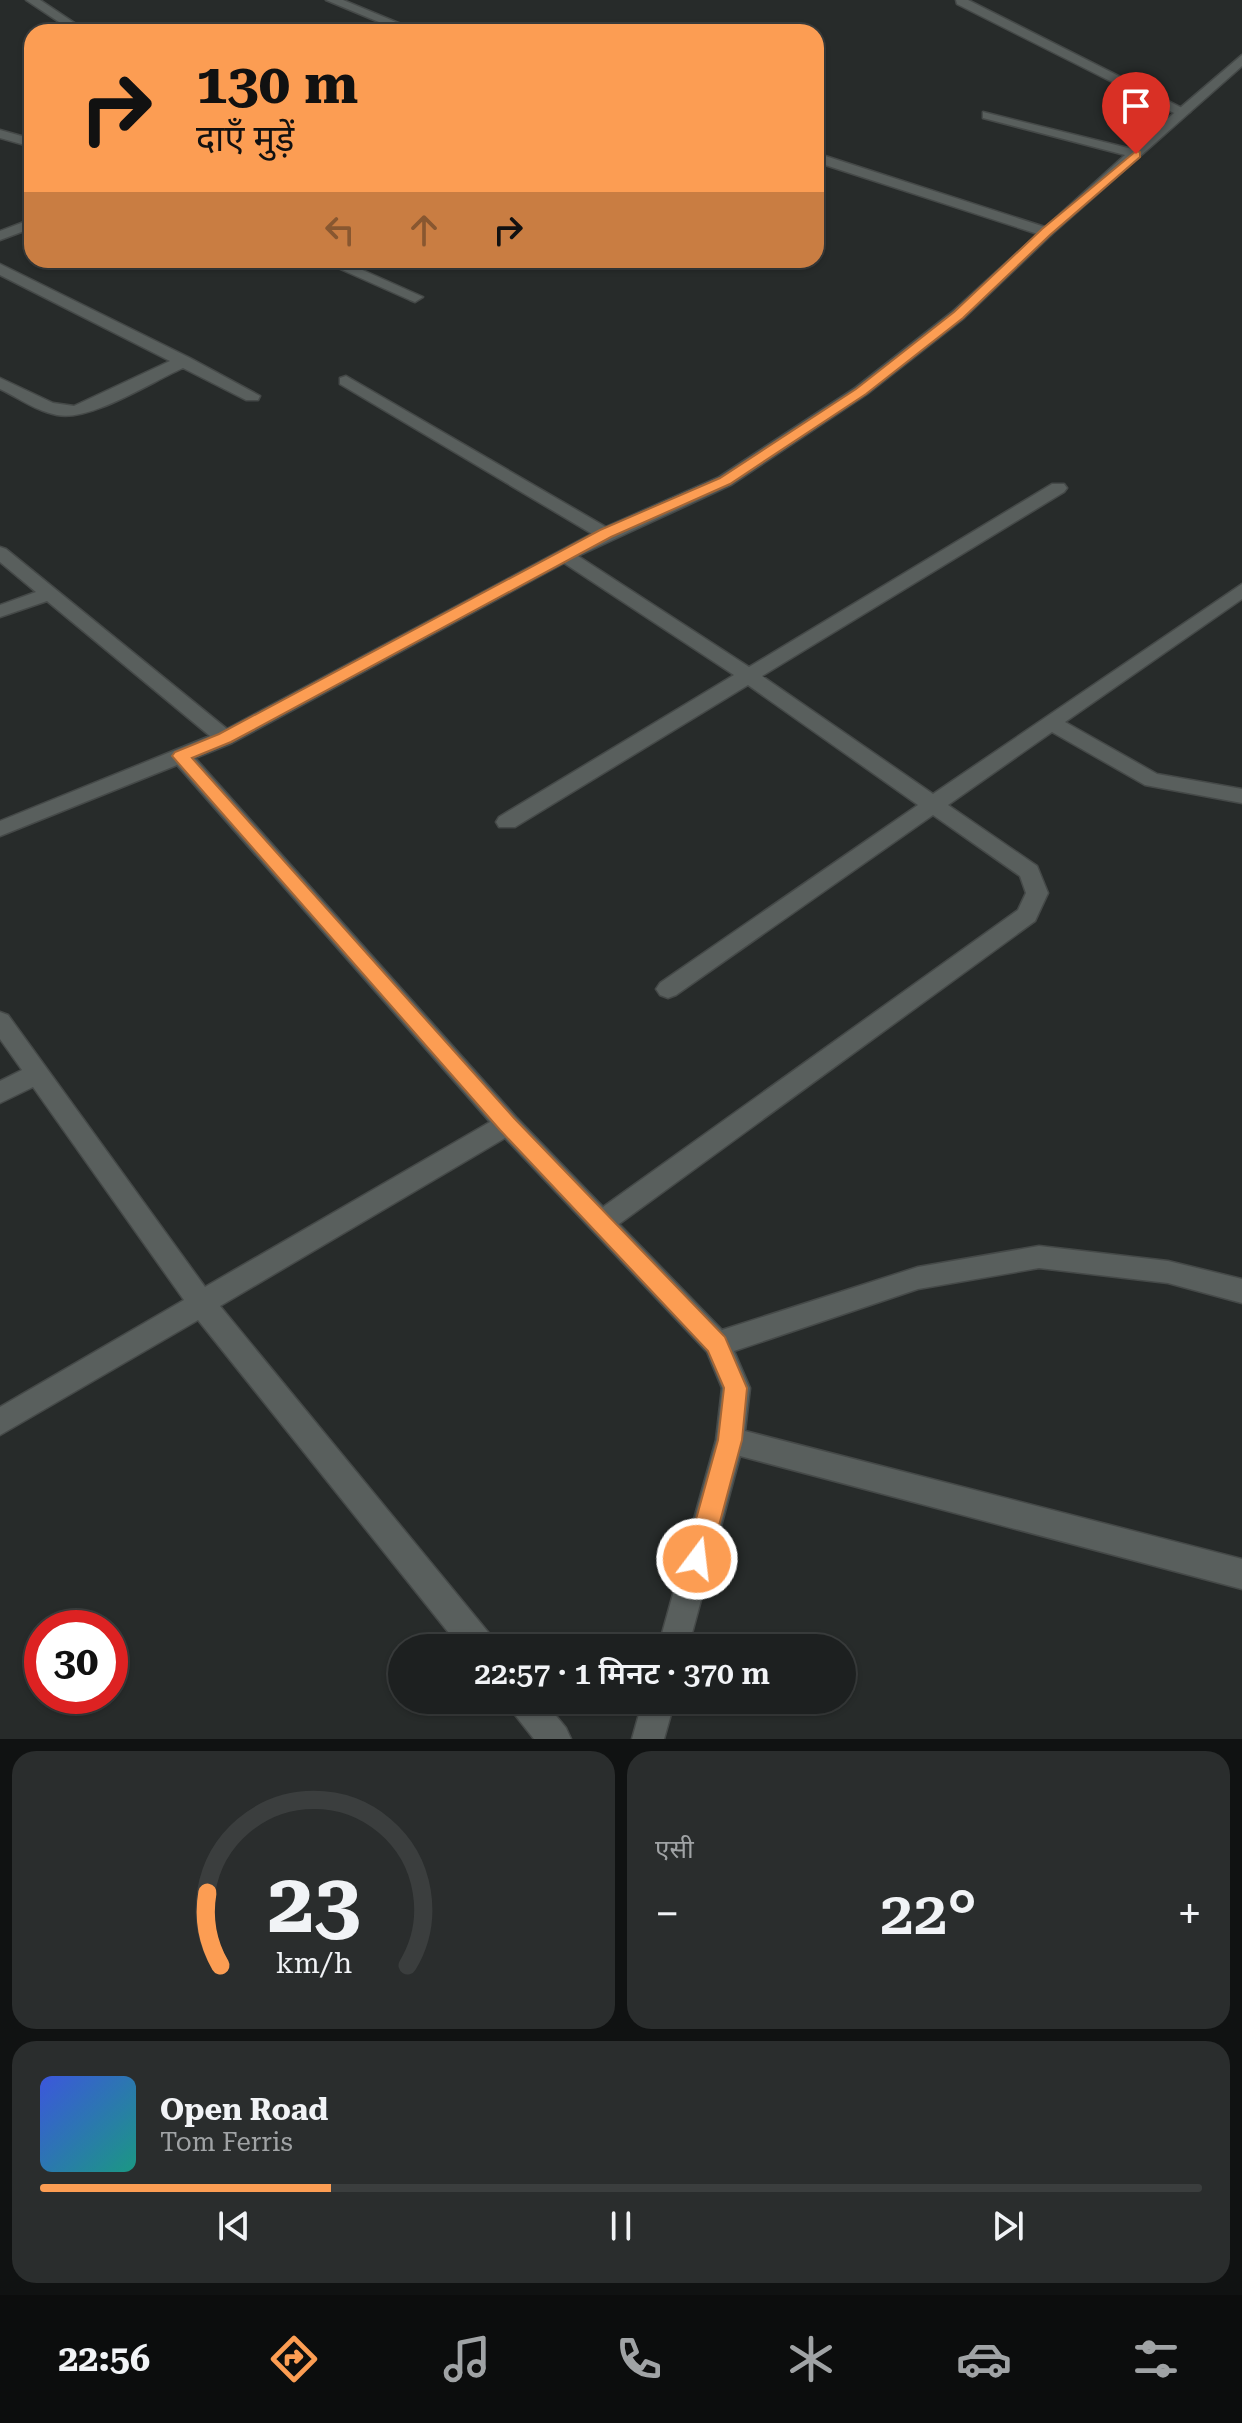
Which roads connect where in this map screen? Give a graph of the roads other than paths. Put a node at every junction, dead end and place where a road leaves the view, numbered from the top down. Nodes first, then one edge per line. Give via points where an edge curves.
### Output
1 (32, 0) edge
2 (332, 0) edge
3 (961, 1) edge
4 (70, 24) edge
5 (394, 24) edge
6 (1242, 59) edge
7 (1183, 112) junction
8 (988, 115) dead end
9 (0, 134) edge
10 (24, 141) edge
11 (1136, 154) junction
12 (824, 160) edge
13 (24, 226) edge
14 (1046, 232) junction
15 (0, 236) edge
16 (346, 268) edge
17 (0, 269) edge
18 (415, 297) dead end
19 (184, 361) junction
20 (346, 381) dead end
21 (0, 383) edge
22 (252, 396) dead end
23 (1058, 488) dead end
24 (605, 534) junction
25 (0, 553) edge
26 (565, 556) junction
27 (1242, 590) edge
28 (49, 594) junction
29 (0, 611) edge
30 (749, 676) junction
31 (1051, 723) junction
32 (225, 738) junction
33 (181, 756) junction
34 (1242, 796) edge
35 (932, 806) junction
36 (507, 822) dead end
37 (0, 829) edge
38 (668, 989) dead end
39 (0, 1021) edge
40 (37, 1073) junction
41 (0, 1093) edge
42 (507, 1124) junction
43 (600, 1223) junction
44 (1242, 1291) edge
45 (201, 1303) junction
46 (717, 1344) junction
47 (0, 1422) edge
48 (730, 1440) junction
49 (1242, 1574) edge
50 (470, 1634) edge
51 (677, 1634) edge
52 (534, 1714) edge
53 (655, 1714) edge
54 (555, 1739) edge
55 (648, 1739) edge

1 - 4 street
2 - 5 street
3 - 7 street
6 - 7 street
7 - 11 street
8 - 11 street
9 - 10 street
11 - 14 street
12 - 14 street
13 - 15 street
14 - 24 street via 958,315 861,391 725,481
16 - 18 street
17 - 19 street
19 - 21 street via 64,413
19 - 22 street
20 - 24 street
23 - 30 street
24 - 26 street
25 - 28 street
26 - 30 street
26 - 32 street
27 - 31 street
28 - 29 street
28 - 32 street
30 - 35 street
30 - 36 street
31 - 34 street via 1152,780
31 - 35 street
32 - 33 street
33 - 37 street
33 - 42 street
35 - 38 street
35 - 43 street via 1029,872 1037,893 1027,915
39 - 40 street
40 - 41 street
40 - 45 street
42 - 43 street
42 - 45 street
43 - 46 street
44 - 46 street via 1168,1272 1039,1257 918,1278
45 - 47 street
45 - 50 street
46 - 48 street via 736,1388
48 - 49 street
48 - 51 street
52 - 54 street
53 - 55 street

